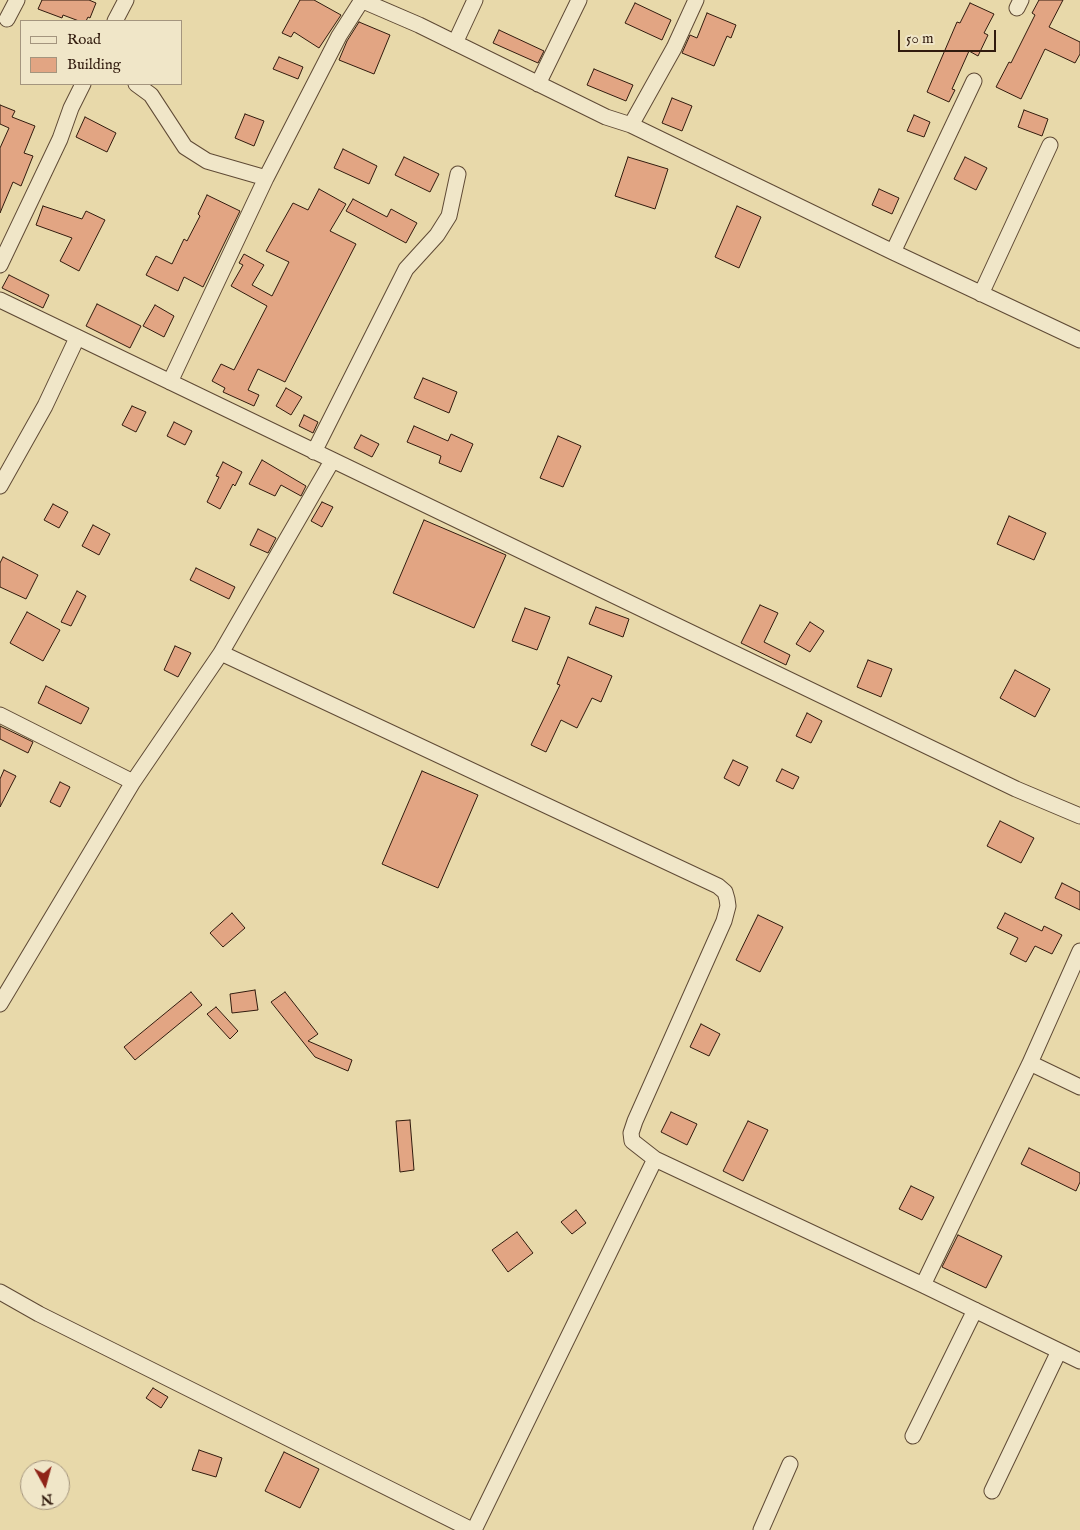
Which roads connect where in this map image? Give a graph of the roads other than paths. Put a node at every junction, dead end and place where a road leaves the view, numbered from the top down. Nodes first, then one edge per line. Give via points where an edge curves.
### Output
1 (17, 0) edge
2 (126, 0) edge
3 (362, 0) edge
4 (475, 0) edge
5 (579, 0) edge
6 (696, 0) edge
7 (7, 19) dead end
8 (116, 20) edge
9 (455, 43) junction
10 (974, 81) dead end
11 (538, 84) junction
12 (82, 85) edge
13 (137, 85) edge
14 (631, 125) junction
15 (1050, 145) dead end
16 (458, 174) dead end
17 (266, 178) junction
18 (893, 252) junction
19 (0, 265) edge
20 (981, 294) junction
21 (0, 300) edge
22 (77, 338) junction
23 (1080, 340) edge
24 (170, 382) junction
25 (314, 452) junction
26 (332, 461) junction
27 (0, 486) edge
28 (221, 652) junction
29 (0, 715) edge
30 (133, 782) junction
31 (1080, 816) edge
32 (1080, 951) edge
33 (0, 1004) edge
34 (1030, 1063) junction
35 (1080, 1087) edge
36 (655, 1159) junction
37 (923, 1285) junction
38 (0, 1292) edge
39 (975, 1310) junction
40 (1059, 1351) junction
41 (1080, 1361) edge
42 (913, 1436) dead end
43 (790, 1464) dead end
44 (992, 1491) dead end
45 (443, 1524) edge
46 (473, 1530) edge
47 (761, 1530) edge

1 - 7 street
2 - 8 street
3 - 9 street
3 - 17 street via 339,36
4 - 9 street
5 - 11 street
6 - 14 street via 674,48
9 - 11 street
10 - 18 street
11 - 14 street via 606,117
12 - 19 street
13 - 17 street via 151,95 185,147 207,161
14 - 18 street
15 - 20 street
16 - 25 street via 449,216 406,270
17 - 24 street
18 - 20 street
20 - 23 street
21 - 22 street
22 - 24 street
22 - 27 street via 45,406
24 - 25 street
25 - 26 street
26 - 28 street
26 - 31 street via 1016,789
28 - 30 street
28 - 36 street via 725,892 728,906 724,921 631,1133 635,1145
29 - 30 street
30 - 33 street
32 - 34 street
34 - 35 street
34 - 37 street
36 - 37 street
36 - 46 street
37 - 39 street
38 - 45 street
39 - 40 street
39 - 42 street
40 - 41 street
40 - 44 street
43 - 47 street
45 - 46 street

